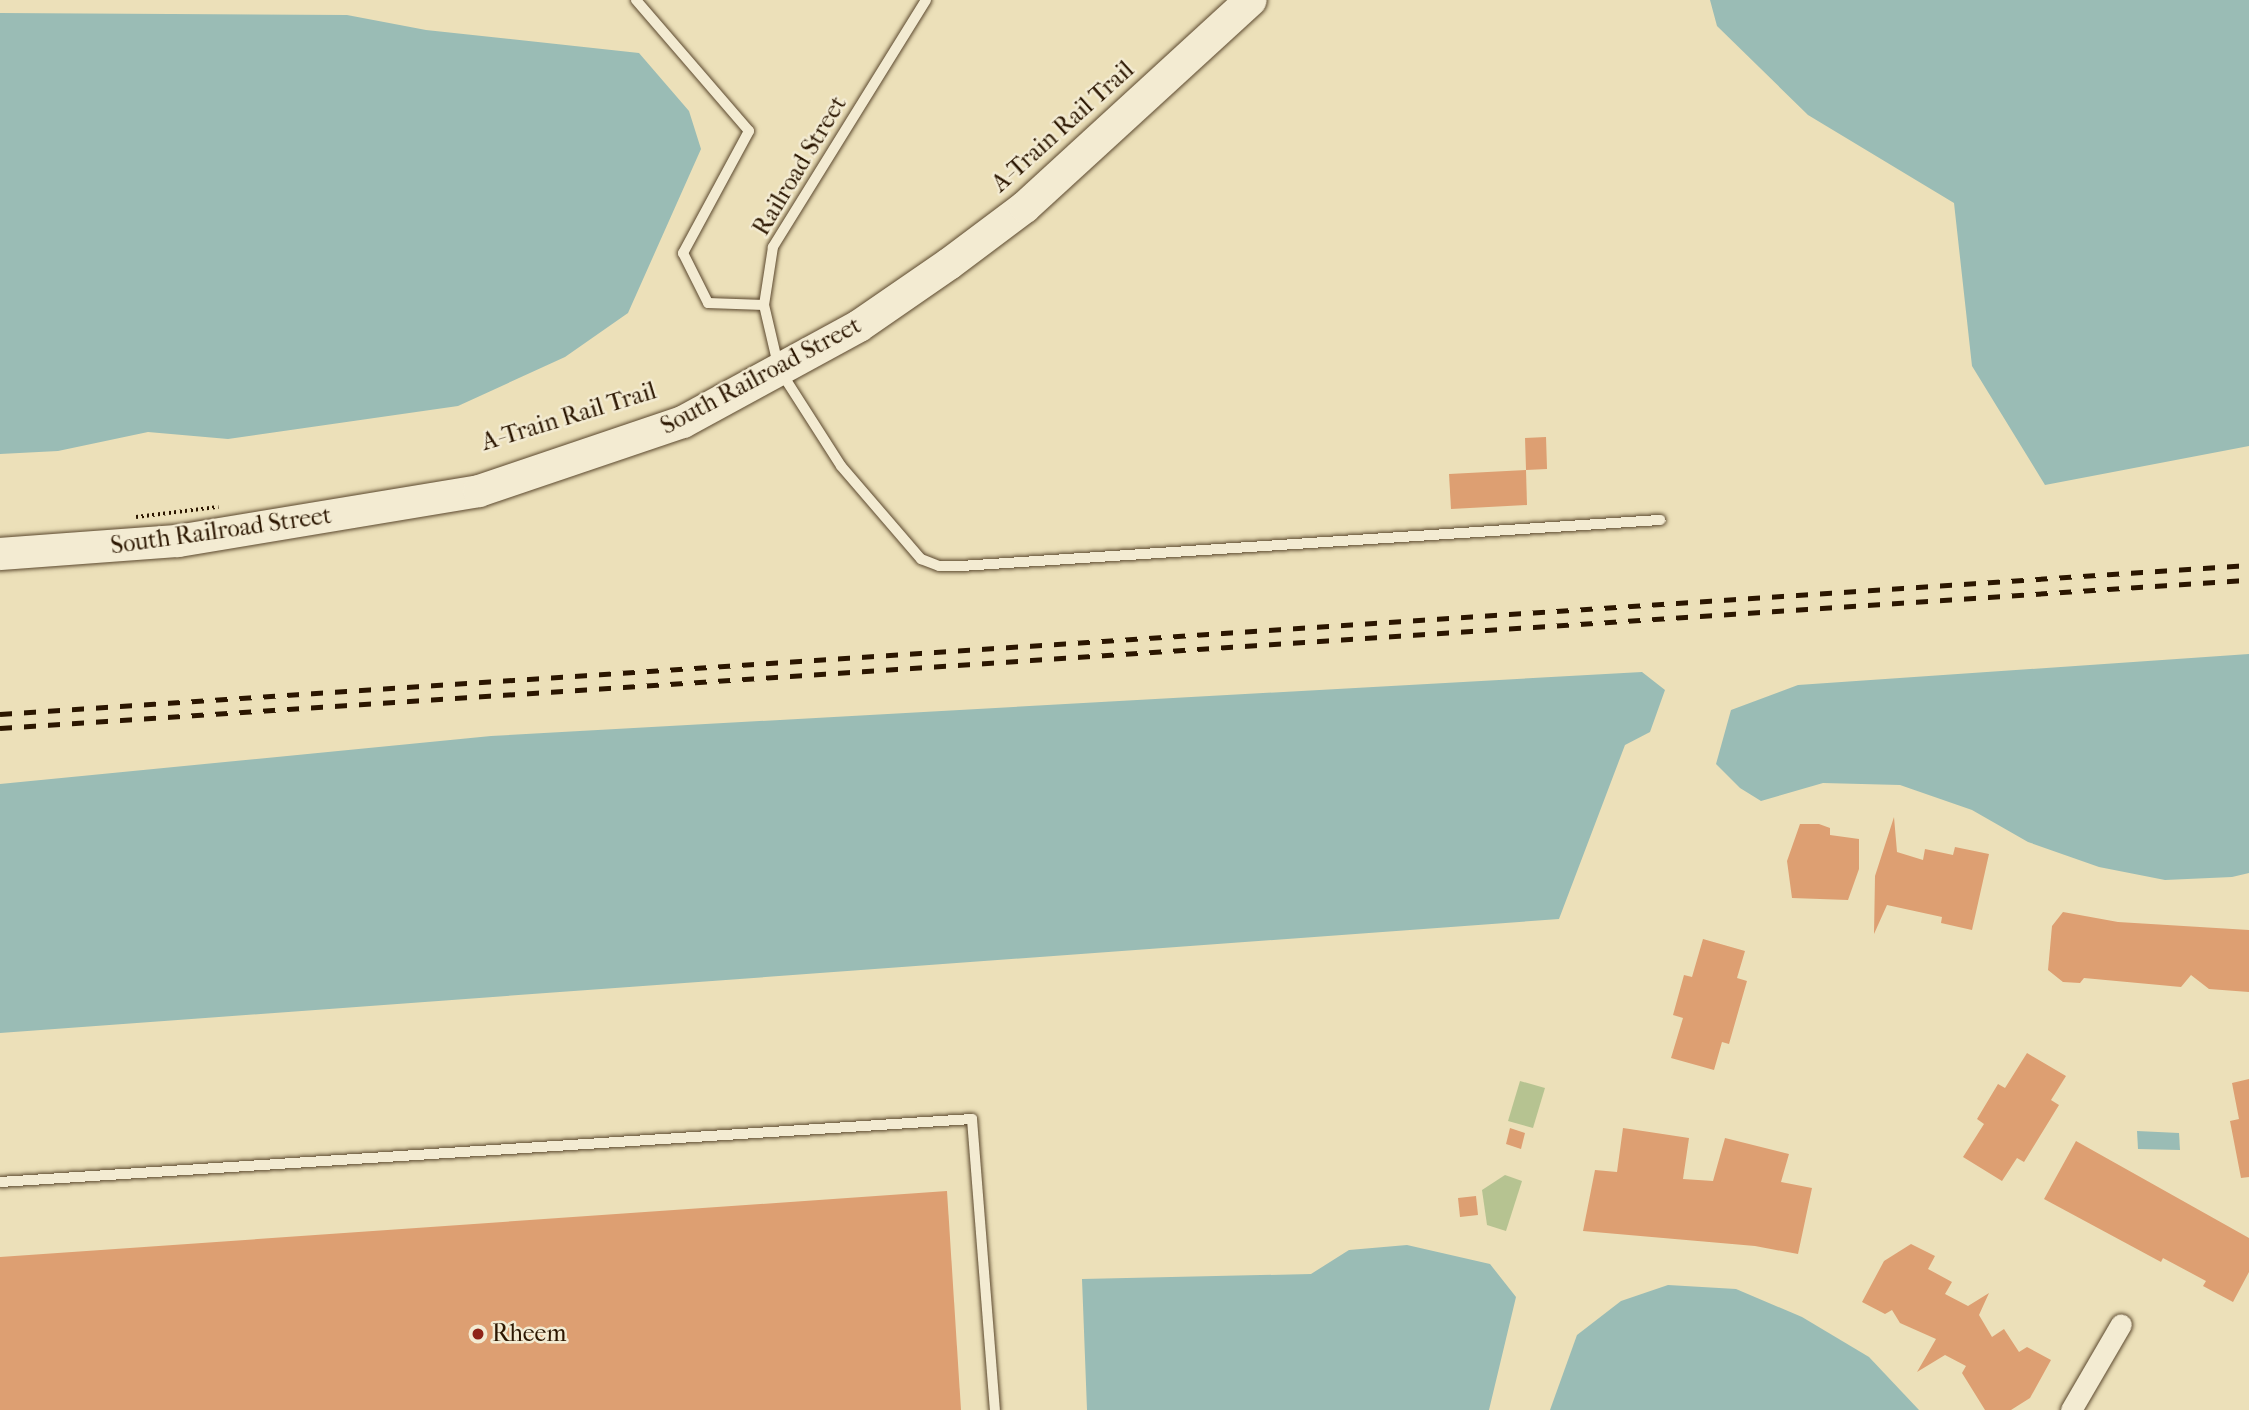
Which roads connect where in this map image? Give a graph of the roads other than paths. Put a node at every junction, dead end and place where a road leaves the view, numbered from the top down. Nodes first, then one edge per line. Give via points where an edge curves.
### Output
1 (636, 0) edge
2 (926, 0) edge
3 (1251, 0) edge
4 (764, 305) junction
5 (779, 369) junction
6 (1660, 520) dead end
7 (0, 554) edge
8 (0, 1182) edge
9 (2121, 1324) dead end
10 (995, 1410) edge
11 (2071, 1410) edge

1 - 4 lane via 748,131 683,253 708,303
2 - 4 lane, Railroad Street via 772,247
3 - 5 street, South Railroad Street via 1025,207 859,327
4 - 5 lane, Railroad Street
5 - 6 lane, Railroad Street via 841,466 899,538 921,559 939,566
5 - 7 street, South Railroad Street via 683,422 479,491 178,541
8 - 10 lane via 972,1119
9 - 11 street

